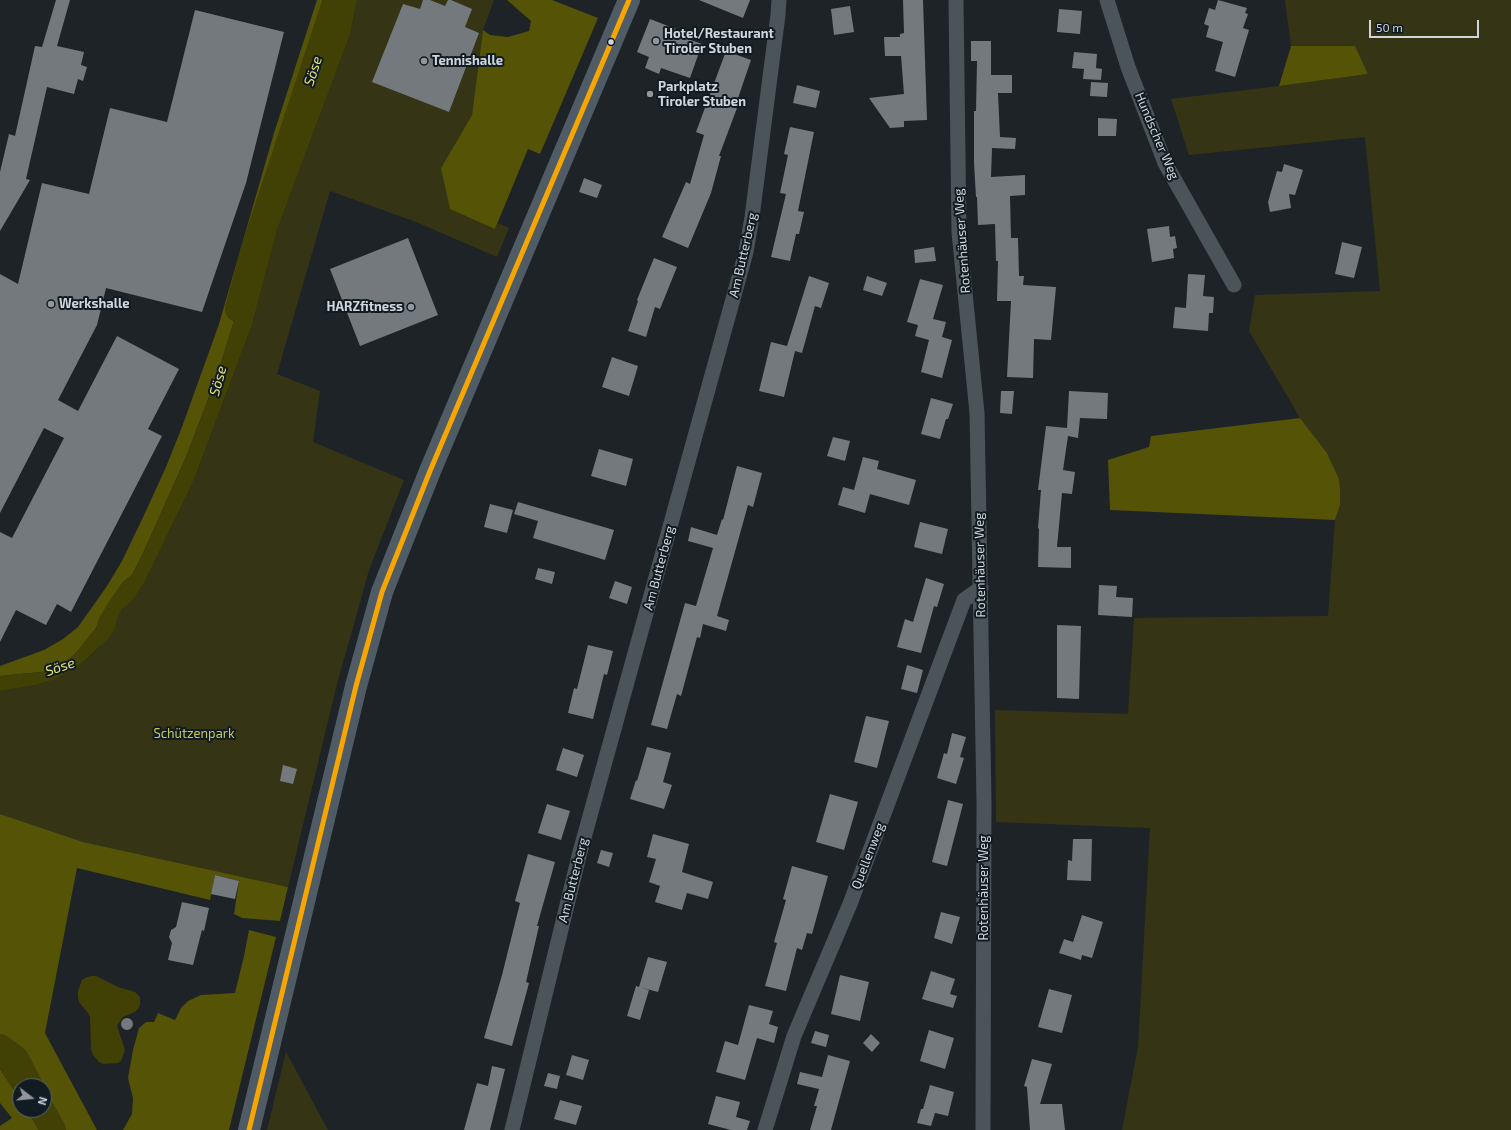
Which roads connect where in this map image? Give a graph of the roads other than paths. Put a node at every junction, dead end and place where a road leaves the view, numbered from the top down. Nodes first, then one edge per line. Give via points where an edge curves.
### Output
1 (629, 0) edge
2 (778, 0) edge
3 (956, 0) edge
4 (1107, 0) edge
5 (1234, 285) dead end
6 (981, 588) junction
7 (249, 1130) edge
8 (512, 1130) edge
9 (764, 1130) edge
10 (983, 1130) edge

1 - 7 main road via 430,471 382,592 356,686
2 - 8 street, Am Butterberg via 746,252 580,852
3 - 6 street, Rotenhäuser Weg via 959,232 978,413
4 - 5 street, Hundscher Weg via 1128,67 1165,163
6 - 9 street, Quellenweg via 964,600 850,904 794,1036
6 - 10 street, Rotenhäuser Weg via 984,801

